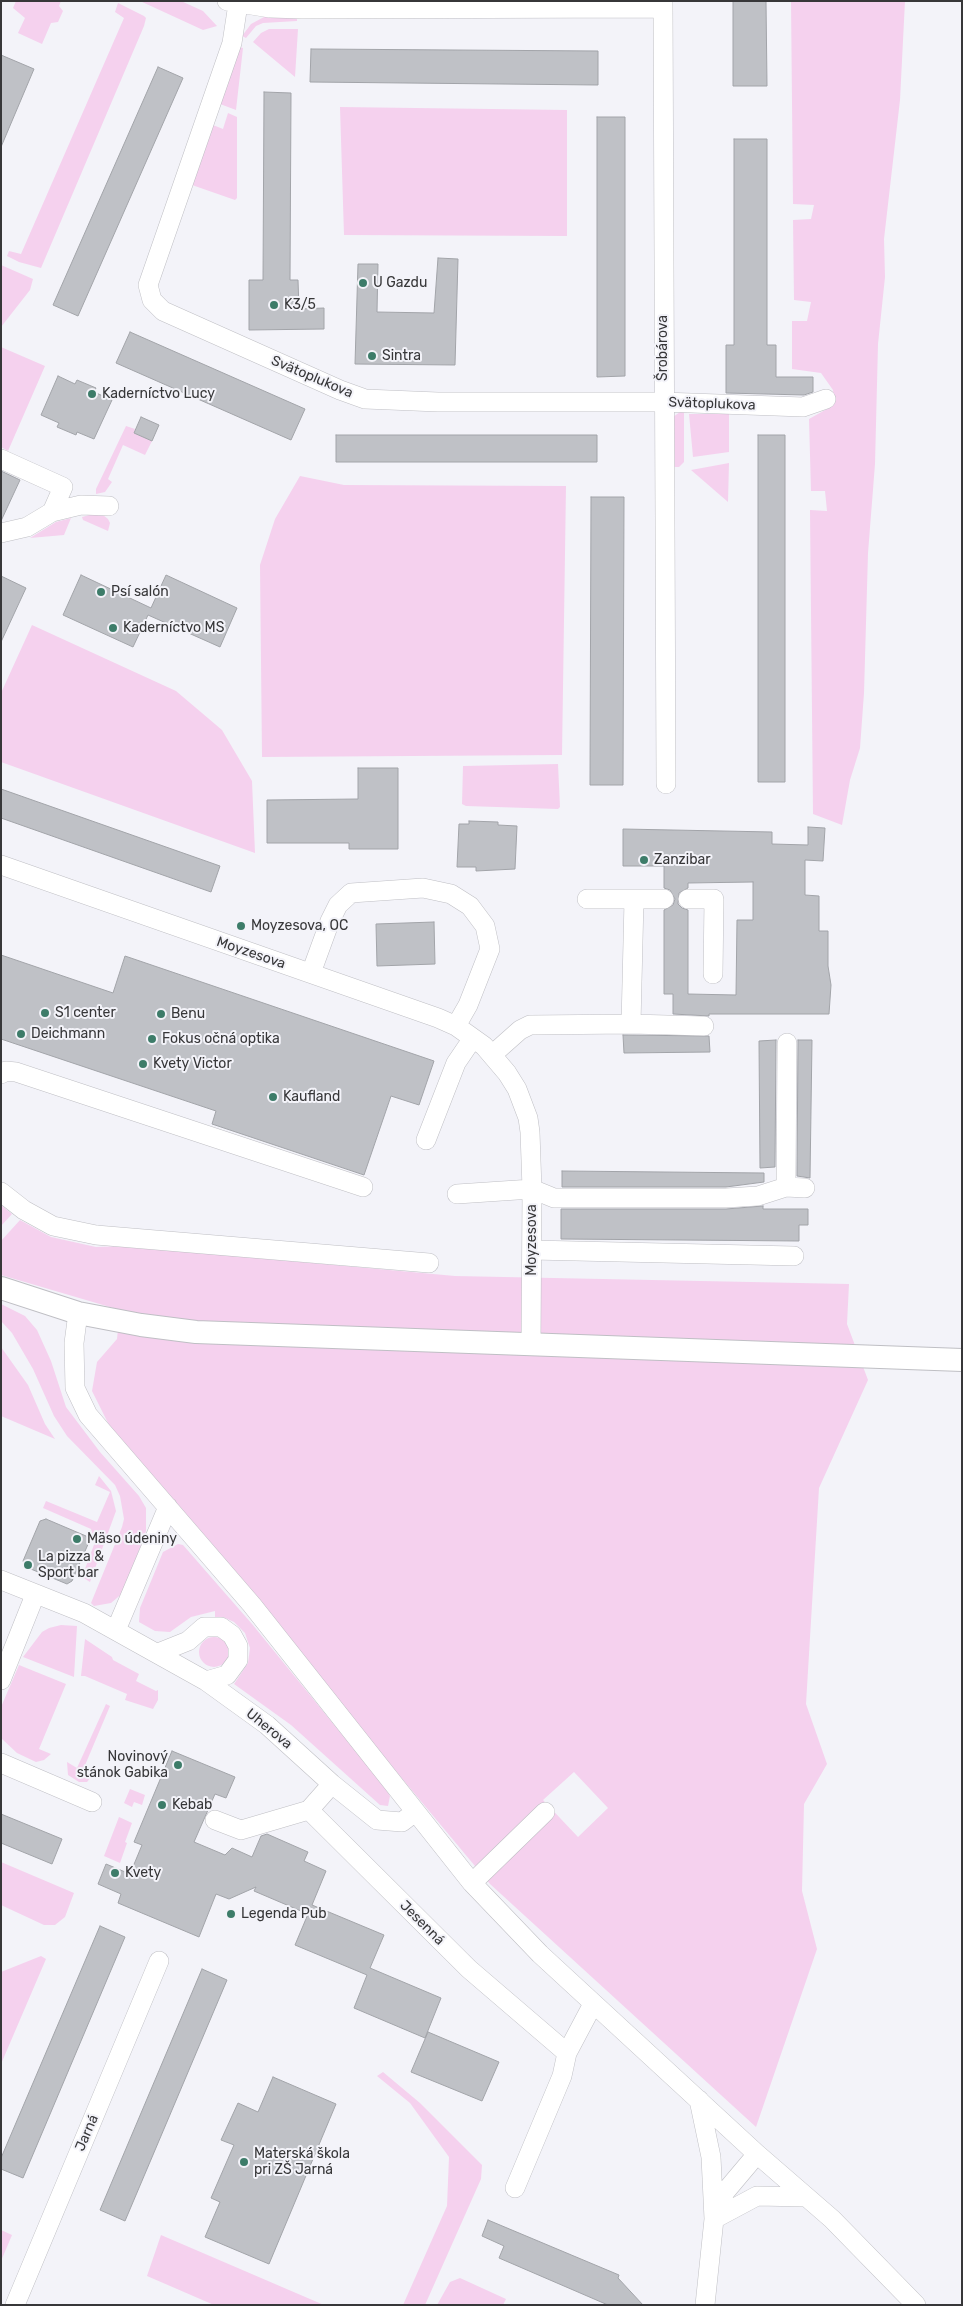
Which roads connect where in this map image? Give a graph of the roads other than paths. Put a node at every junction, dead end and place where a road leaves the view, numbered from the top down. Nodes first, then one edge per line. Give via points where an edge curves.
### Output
1 (232, 2) edge
2 (663, 4) edge
3 (826, 399) dead end
4 (663, 402) junction
5 (1, 459) edge
6 (108, 506) dead end
7 (52, 512) junction
8 (1, 533) edge
9 (666, 784) dead end
10 (1, 865) edge
11 (587, 899) dead end
12 (688, 899) dead end
13 (634, 900) junction
14 (664, 900) dead end
15 (311, 973) junction
16 (712, 974) dead end
17 (631, 1024) junction
18 (456, 1026) junction
19 (704, 1026) dead end
20 (474, 1038) junction
21 (787, 1043) dead end
22 (493, 1054) junction
23 (1, 1074) edge
24 (426, 1140) dead end
25 (363, 1187) dead end
26 (786, 1187) junction
27 (805, 1188) dead end
28 (532, 1189) junction
29 (1, 1192) edge
30 (456, 1194) dead end
31 (532, 1250) junction
32 (794, 1256) dead end
33 (429, 1263) dead end
34 (1, 1288) edge
35 (78, 1313) junction
36 (531, 1345) junction
37 (962, 1360) edge
38 (168, 1507) junction
39 (1, 1580) edge
40 (35, 1595) junction
41 (116, 1630) junction
42 (158, 1653) junction
43 (1, 1680) edge
44 (206, 1681) junction
45 (1, 1764) edge
46 (332, 1784) junction
47 (92, 1802) dead end
48 (309, 1810) junction
49 (415, 1812) junction
50 (545, 1812) dead end
51 (215, 1820) dead end
52 (472, 1883) junction
53 (159, 1960) dead end
54 (593, 2004) junction
55 (567, 2053) junction
56 (699, 2100) junction
57 (757, 2154) junction
58 (515, 2188) dead end
59 (805, 2197) junction
60 (714, 2219) junction
61 (15, 2305) edge
62 (705, 2305) edge
63 (916, 2305) edge

1 - 2 street via 302,9
1 - 4 street, Svätoplukova via 232,42 148,285 152,300 163,311 365,399
2 - 4 street, Šrobárova
3 - 4 street, Svätoplukova via 803,407
4 - 9 street, Šrobárova
5 - 7 street via 63,487
6 - 7 street via 81,505
7 - 8 street via 27,528
10 - 15 street, Moyzesova
11 - 13 street
12 - 16 street via 714,899
13 - 14 street
13 - 17 street
15 - 18 street, Moyzesova
15 - 18 street via 330,921 338,905 351,893 423,888 452,894 470,906 486,926 490,949
17 - 19 street
17 - 22 street via 530,1025
18 - 20 street, Moyzesova
20 - 22 street, Moyzesova
20 - 24 street via 456,1063
21 - 26 street
22 - 28 street, Moyzesova via 517,1089 528,1118
23 - 25 street via 16,1072
26 - 27 street
26 - 28 street via 758,1196 726,1198 554,1198
28 - 30 street
28 - 31 street, Moyzesova
29 - 33 street via 52,1226 96,1235
31 - 32 street
31 - 36 street, Moyzesova
34 - 35 main road
35 - 36 main road via 196,1332
35 - 38 street via 74,1388 88,1415
36 - 37 main road
38 - 41 street
38 - 49 street via 252,1605
39 - 40 street, Uherova
40 - 41 street, Uherova via 84,1613
40 - 43 street
41 - 42 street, Uherova
42 - 44 street, Uherova
42 - 44 street via 188,1641 204,1627 220,1627 232,1635 238,1646 238,1660 227,1675
44 - 46 street, Uherova via 267,1725
45 - 47 street
46 - 48 street
46 - 49 street, Uherova via 377,1820 402,1822
48 - 51 street via 241,1830
48 - 55 street, Jesenná via 469,1970
49 - 52 street
50 - 52 street
52 - 54 street
53 - 61 street, Jarná
54 - 55 street
54 - 56 street
55 - 58 street via 562,2076
56 - 57 street
56 - 60 street via 711,2156
57 - 59 street
57 - 60 street via 725,2192
59 - 60 street via 757,2196
59 - 63 street via 832,2218
60 - 62 street

